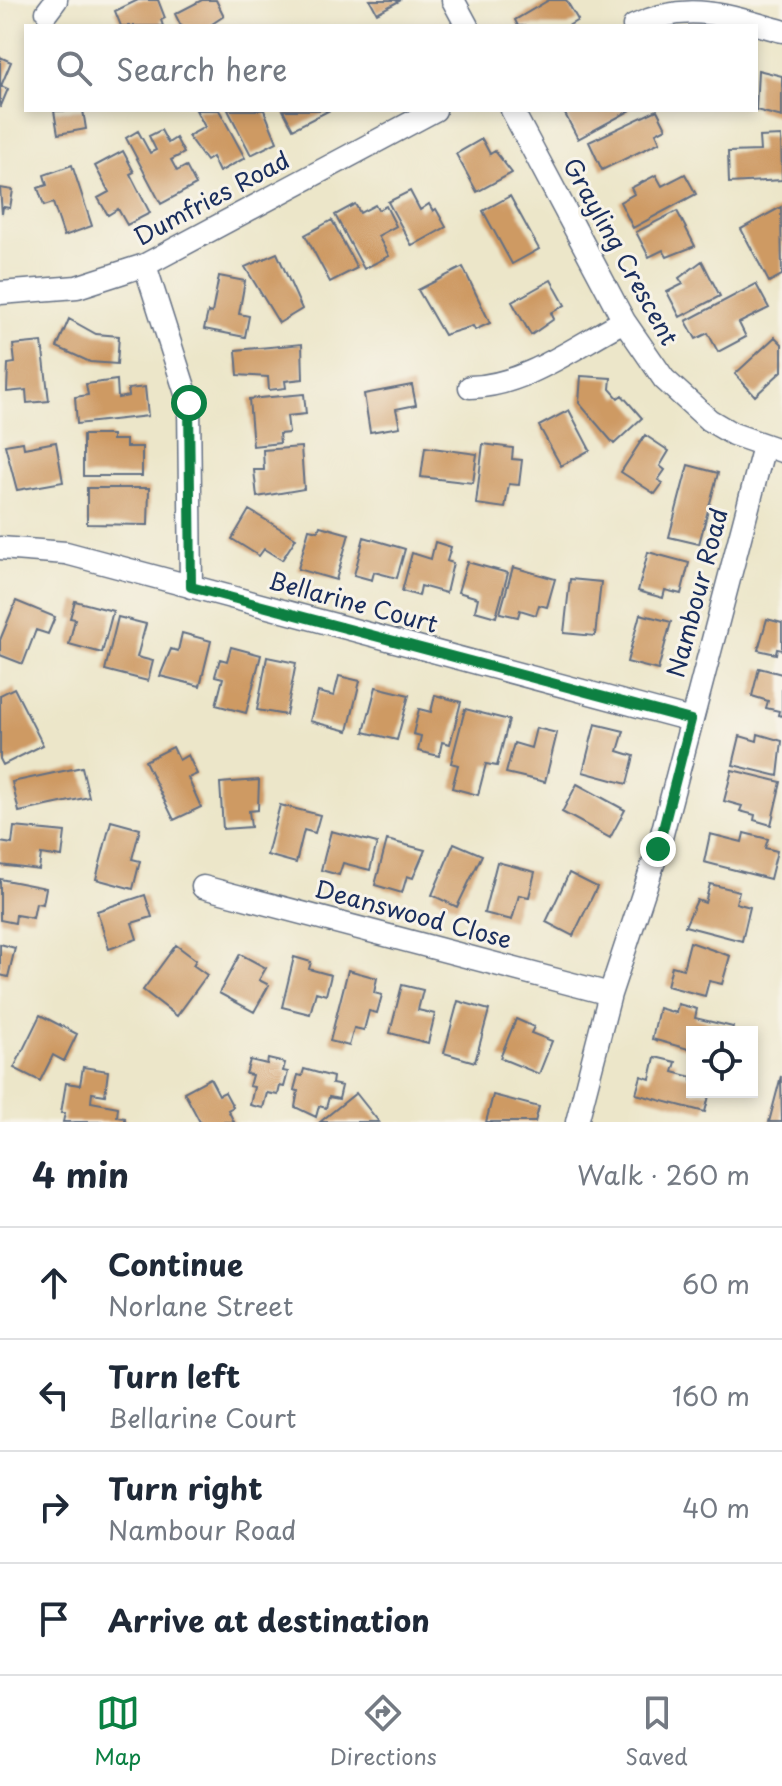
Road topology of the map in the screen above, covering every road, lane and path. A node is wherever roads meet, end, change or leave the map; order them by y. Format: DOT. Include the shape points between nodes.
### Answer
graph roads {
  1 [pos="453,0"];
  2 [pos="466,24"];
  3 [pos="638,24"];
  4 [pos="754,24"];
  5 [pos="758,25"];
  6 [pos="782,31"];
  7 [pos="431,112"];
  8 [pos="513,112"];
  9 [pos="145,265"];
  10 [pos="0,293"];
  11 [pos="624,321"];
  12 [pos="470,387"];
  13 [pos="773,449"];
  14 [pos="0,548"];
  15 [pos="191,587"];
  16 [pos="691,720"];
  17 [pos="203,887"];
  18 [pos="610,994"];
  19 [pos="577,1122"];
  1 -- 2 [label="street"];
  3 -- 4 [label="street" via="664,12 694,9"];
  5 -- 6 [label="street"];
  7 -- 9 [label="street, Dumfries Road"];
  8 -- 11 [label="street, Grayling Crescent"];
  9 -- 10 [label="street, Dumfries Road" via="77,287"];
  9 -- 15 [label="street" via="189,403"];
  11 -- 12 [label="street" via="520,376"];
  11 -- 13 [label="street, Grayling Crescent" via="685,402 733,434"];
  13 -- 16 [label="street, Nambour Road"];
  14 -- 15 [label="street, Bellarine Court" via="66,553"];
  15 -- 16 [label="street, Bellarine Court"];
  16 -- 18 [label="street, Nambour Road" via="651,874"];
  17 -- 18 [label="street, Deanswood Close"];
  18 -- 19 [label="street, Nambour Road"];
}
